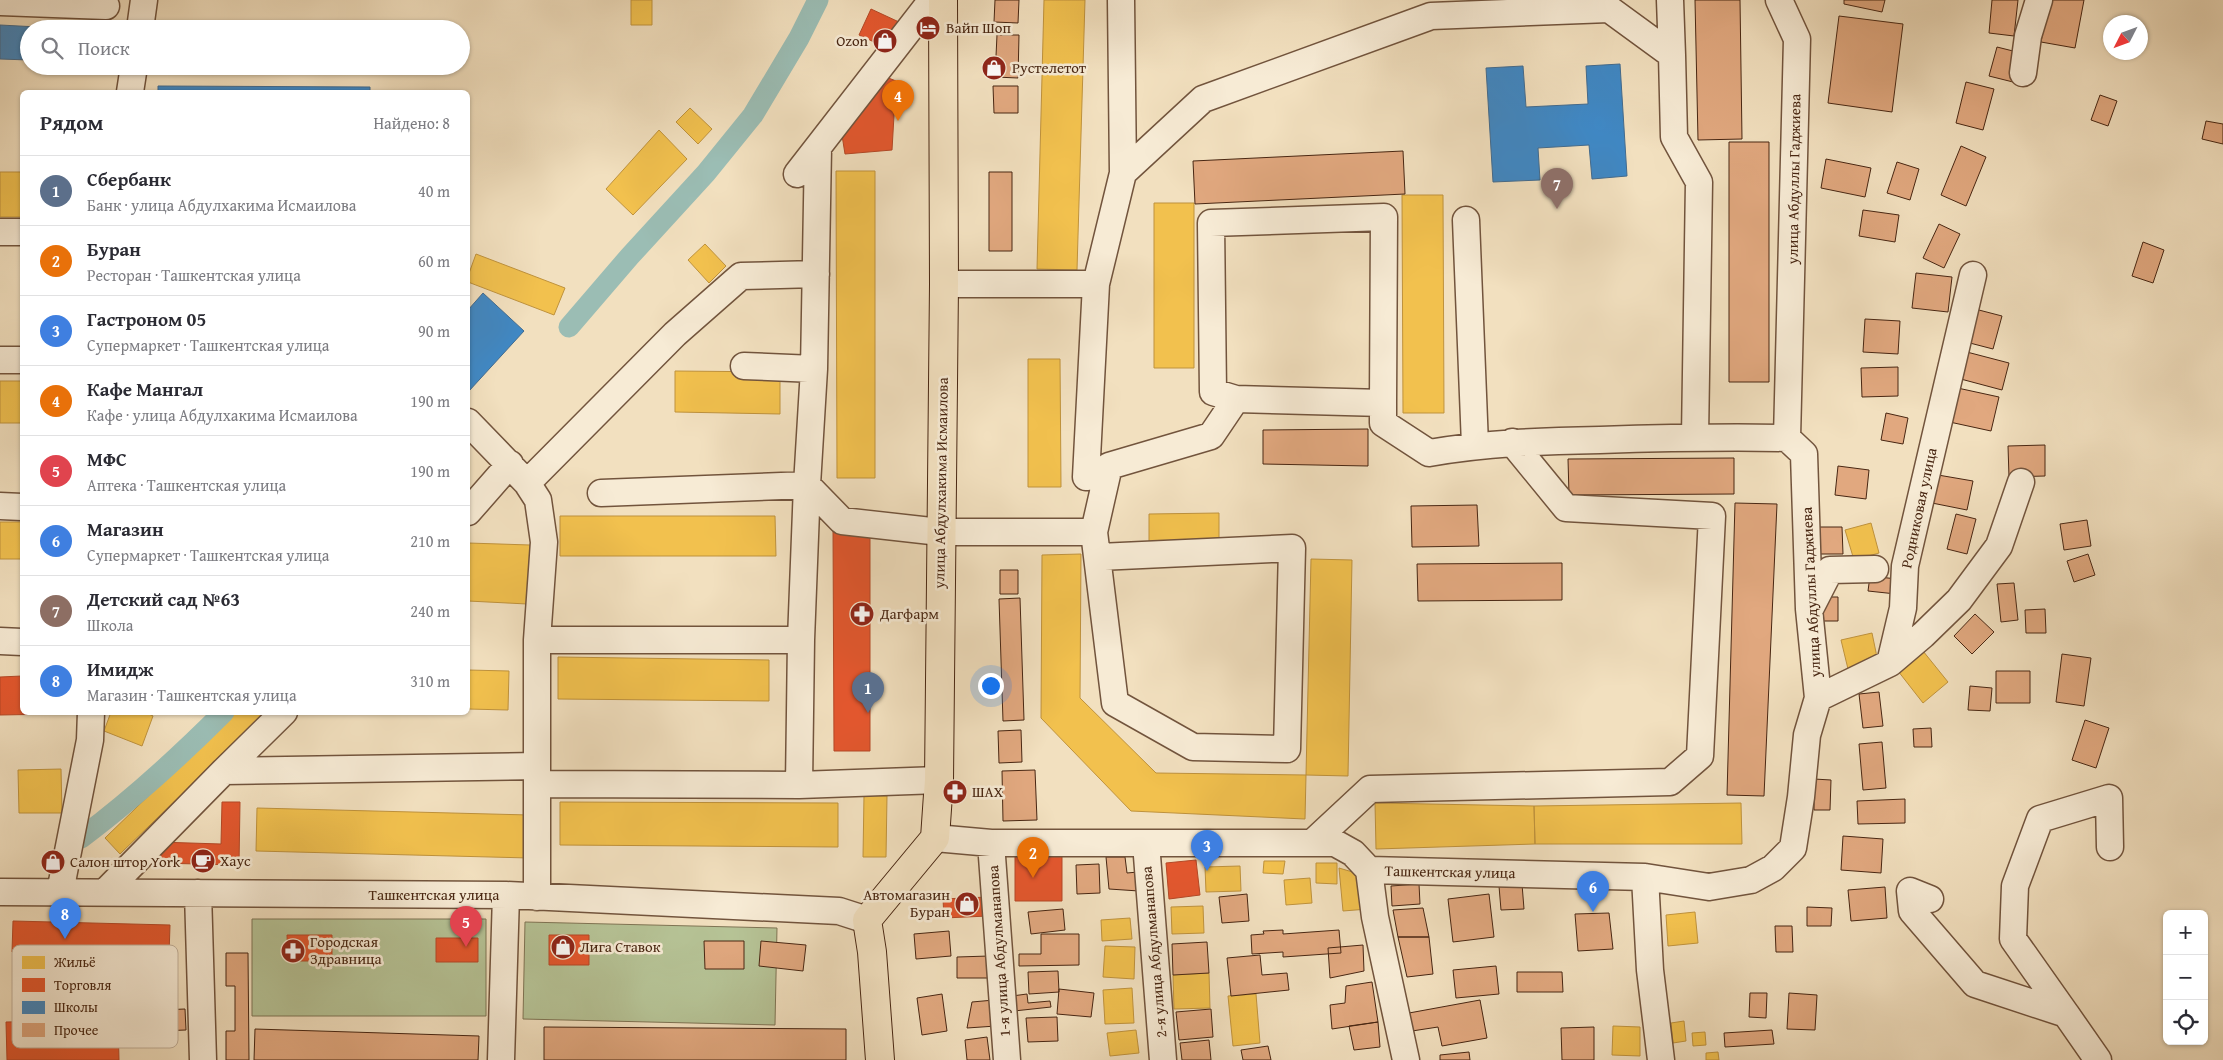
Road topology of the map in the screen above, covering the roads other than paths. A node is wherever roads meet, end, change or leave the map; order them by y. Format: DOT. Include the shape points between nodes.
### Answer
graph roads {
  1 [pos="144,0"];
  2 [pos="932,0"];
  3 [pos="943,0"];
  4 [pos="1121,0"];
  5 [pos="1670,0"];
  6 [pos="1780,0"];
  7 [pos="2039,0"];
  8 [pos="0,2"];
  9 [pos="1609,4"];
  10 [pos="106,6"];
  11 [pos="1431,8"];
  12 [pos="141,20"];
  13 [pos="1672,55"];
  14 [pos="2023,73"];
  15 [pos="133,75"];
  16 [pos="130,90"];
  17 [pos="818,148"];
  18 [pos="797,174"];
  19 [pos="1123,174"];
  20 [pos="1466,220"];
  21 [pos="0,232"];
  22 [pos="20,232"];
  23 [pos="816,274"];
  24 [pos="1973,275"];
  25 [pos="944,284"];
  26 [pos="1096,284"];
  27 [pos="0,360"];
  28 [pos="20,360"];
  29 [pos="744,366"];
  30 [pos="814,369"];
  31 [pos="1236,399"];
  32 [pos="1383,402"];
  33 [pos="470,424"];
  34 [pos="1694,437"];
  35 [pos="1787,438"];
  36 [pos="1512,442"];
  37 [pos="1475,445"];
  38 [pos="506,460"];
  39 [pos="1086,478"];
  40 [pos="2021,482"];
  41 [pos="528,483"];
  42 [pos="806,485"];
  43 [pos="601,493"];
  44 [pos="0,506"];
  45 [pos="20,507"];
  46 [pos="470,509"];
  47 [pos="940,532"];
  48 [pos="1094,532"];
  49 [pos="1098,557"];
  50 [pos="1876,569"];
  51 [pos="1809,609"];
  52 [pos="538,640"];
  53 [pos="801,640"];
  54 [pos="0,641"];
  55 [pos="20,642"];
  56 [pos="1890,663"];
  57 [pos="1818,698"];
  58 [pos="91,715"];
  59 [pos="281,715"];
  60 [pos="224,772"];
  61 [pos="537,775"];
  62 [pos="939,780"];
  63 [pos="799,785"];
  64 [pos="935,838"];
  65 [pos="991,843"];
  66 [pos="1146,843"];
  67 [pos="1312,843"];
  68 [pos="2110,847"];
  69 [pos="1369,870"];
  70 [pos="1645,876"];
  71 [pos="0,892"];
  72 [pos="60,892"];
  73 [pos="105,892"];
  74 [pos="198,893"];
  75 [pos="506,895"];
  76 [pos="537,897"];
  77 [pos="1930,899"];
  78 [pos="867,920"];
  79 [pos="2066,1014"];
  80 [pos="203,1060"];
  81 [pos="501,1060"];
  82 [pos="880,1060"];
  83 [pos="1006,1060"];
  84 [pos="1163,1060"];
  85 [pos="1406,1060"];
  86 [pos="1661,1060"];
  87 [pos="2098,1060"];
  1 -- 12 [label="street"];
  2 -- 17 [label="street"];
  3 -- 25 [label="main road, улица Абдулхакима Исмаилова"];
  4 -- 19 [label="street"];
  5 -- 13 [label="street"];
  6 -- 35 [label="street, улица Абдуллы Гаджиева" via="1797,39"];
  7 -- 14 [label="street" via="2028,36"];
  8 -- 10 [label="street"];
  9 -- 11 [label="street"];
  9 -- 13 [label="street"];
  11 -- 19 [label="street" via="1202,99"];
  13 -- 34 [label="street" via="1674,137 1699,182"];
  15 -- 16 [label="street"];
  17 -- 18 [label="street"];
  17 -- 23 [label="street"];
  19 -- 26 [label="street"];
  20 -- 37 [label="street"];
  21 -- 22 [label="street"];
  23 -- 30 [label="street"];
  23 -- 41 [label="street" via="741,276 675,334"];
  24 -- 56 [label="street, Родниковая улица" via="1905,566 1903,608"];
  25 -- 26 [label="street"];
  25 -- 47 [label="main road, улица Абдулхакима Исмаилова"];
  26 -- 39 [label="street"];
  27 -- 28 [label="street"];
  29 -- 30 [label="street"];
  30 -- 42 [label="street"];
  31 -- 32 [label="street"];
  31 -- 32 [label="street" via="1213,392 1210,222 1384,217"];
  31 -- 48 [label="street" via="1211,436 1109,466"];
  32 -- 37 [label="street" via="1383,423 1429,453"];
  33 -- 38 [label="street"];
  34 -- 35 [label="street"];
  34 -- 36 [label="street"];
  35 -- 51 [label="street, улица Абдуллы Гаджиева" via="1804,454"];
  36 -- 37 [label="street"];
  36 -- 67 [label="street" via="1566,508 1712,516 1700,756 1670,782 1370,790"];
  38 -- 41 [label="street"];
  38 -- 46 [label="street"];
  40 -- 56 [label="street" via="1999,546 1959,600"];
  41 -- 52 [label="street" via="538,500 544,542"];
  42 -- 43 [label="street"];
  42 -- 47 [label="street" via="842,521"];
  42 -- 53 [label="street"];
  44 -- 45 [label="street"];
  47 -- 48 [label="street"];
  47 -- 62 [label="main road, улица Абдулхакима Исмаилова"];
  48 -- 49 [label="street"];
  49 -- 49 [label="street" via="1115,703 1193,747 1287,749 1292,548"];
  50 -- 51 [label="street" via="1830,570"];
  51 -- 57 [label="street, улица Абдуллы Гаджиева"];
  52 -- 53 [label="street"];
  52 -- 61 [label="street"];
  53 -- 63 [label="street"];
  54 -- 55 [label="street"];
  56 -- 57 [label="street"];
  57 -- 70 [label="street, улица Абдуллы Гаджиева" via="1807,736 1793,848 1773,868 1751,880 1734,884 1709,887"];
  58 -- 72 [label="street" via="90,740"];
  59 -- 60 [label="street"];
  60 -- 61 [label="street"];
  60 -- 73 [label="street"];
  61 -- 63 [label="street"];
  61 -- 76 [label="street"];
  62 -- 63 [label="street"];
  62 -- 64 [label="main road, улица Абдулхакима Исмаилова"];
  64 -- 65 [label="street, Ташкентская улица"];
  64 -- 78 [label="main road"];
  65 -- 66 [label="street, Ташкентская улица"];
  65 -- 83 [label="street, 1-я улица Абдулманапова"];
  66 -- 67 [label="street, Ташкентская улица"];
  66 -- 84 [label="street, 2-я улица Абдулманапова"];
  67 -- 69 [label="street, Ташкентская улица" via="1335,843 1353,853"];
  68 -- 79 [label="street" via="2109,798 2040,819 2015,886 2013,940"];
  69 -- 70 [label="street, Ташкентская улица"];
  69 -- 85 [label="street" via="1375,917"];
  70 -- 86 [label="street" via="1650,970"];
  71 -- 72 [label="street, Ташкентская улица"];
  72 -- 73 [label="street, Ташкентская улица"];
  73 -- 74 [label="street, Ташкентская улица"];
  74 -- 75 [label="street, Ташкентская улица"];
  74 -- 80 [label="street"];
  75 -- 76 [label="street, Ташкентская улица"];
  75 -- 81 [label="street"];
  76 -- 78 [label="street, Ташкентская улица" via="839,911"];
  77 -- 79 [label="street" via="1910,890 1912,911 1975,984"];
  78 -- 82 [label="main road"];
  79 -- 87 [label="street"];
}
